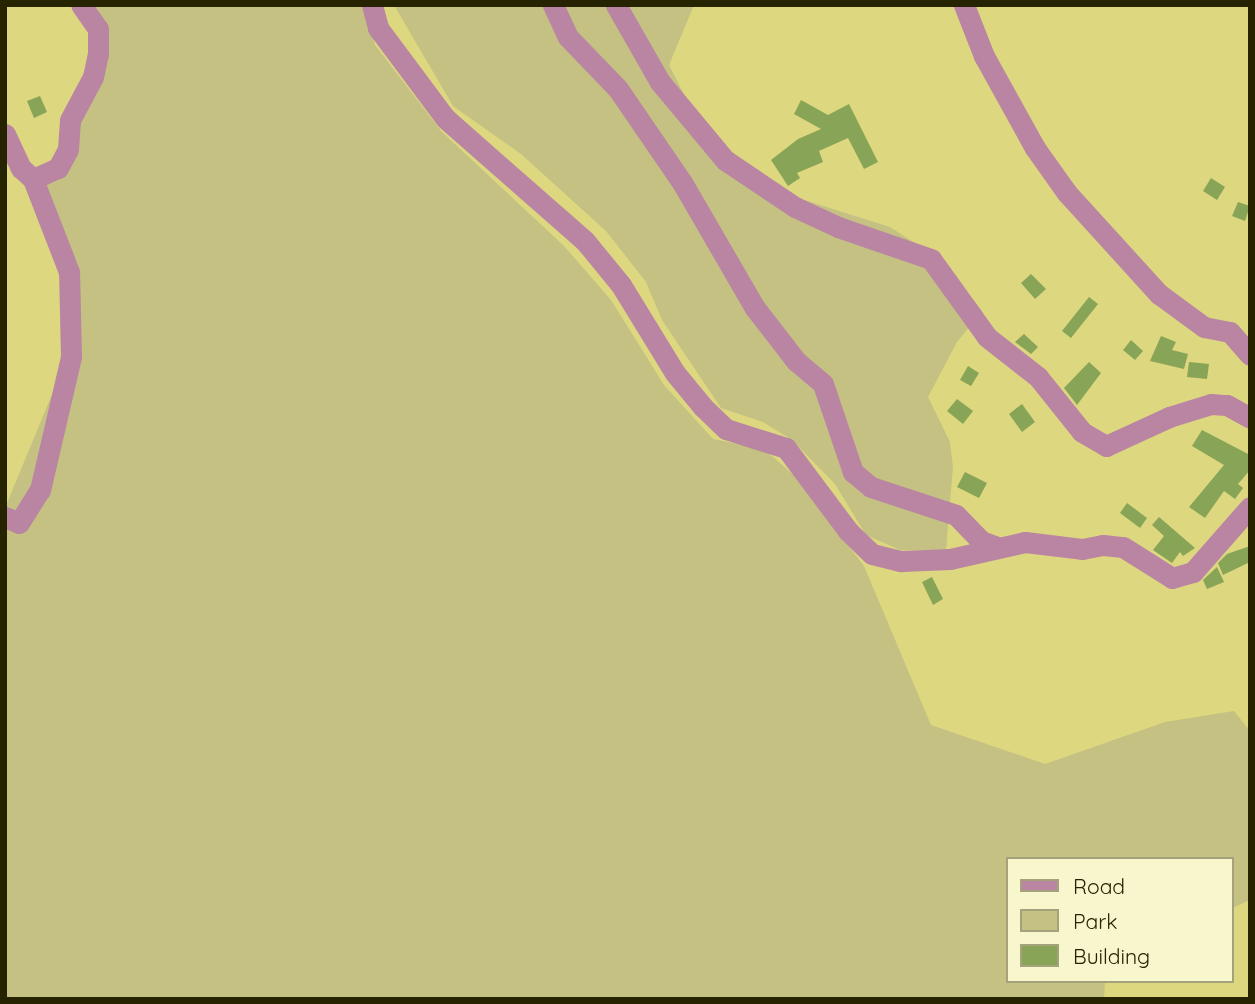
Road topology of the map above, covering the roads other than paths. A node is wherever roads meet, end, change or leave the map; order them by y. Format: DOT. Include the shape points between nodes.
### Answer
graph roads {
  1 [pos="81,5"];
  2 [pos="372,5"];
  3 [pos="553,5"];
  4 [pos="616,5"];
  5 [pos="964,5"];
  6 [pos="5,134"];
  7 [pos="33,179"];
  8 [pos="1250,355"];
  9 [pos="1250,418"];
  10 [pos="1250,507"];
  11 [pos="5,517"];
  12 [pos="995,546"];
  1 -- 7 [label="street" via="98,29 93,77 70,120 68,149 58,168"];
  2 -- 12 [label="street" via="378,28 445,118 586,241 650,328 675,373 726,429 786,448 848,531 872,554 901,561 950,559"];
  3 -- 12 [label="street" via="568,37 618,89 683,184 755,308 796,361 823,384 853,472 871,487 956,515 973,535"];
  4 -- 9 [label="street" via="660,82 725,160 806,212 931,258 987,337 1038,377 1082,432 1106,446 1169,417 1211,404 1227,405"];
  5 -- 8 [label="street" via="984,56 1035,148 1068,193 1158,294 1204,327 1230,332"];
  6 -- 7 [label="street" via="21,168"];
  7 -- 11 [label="street" via="69,272 71,357 40,490 19,523"];
  10 -- 12 [label="street" via="1193,572 1172,578 1123,547 1082,549 1025,542"];
}
